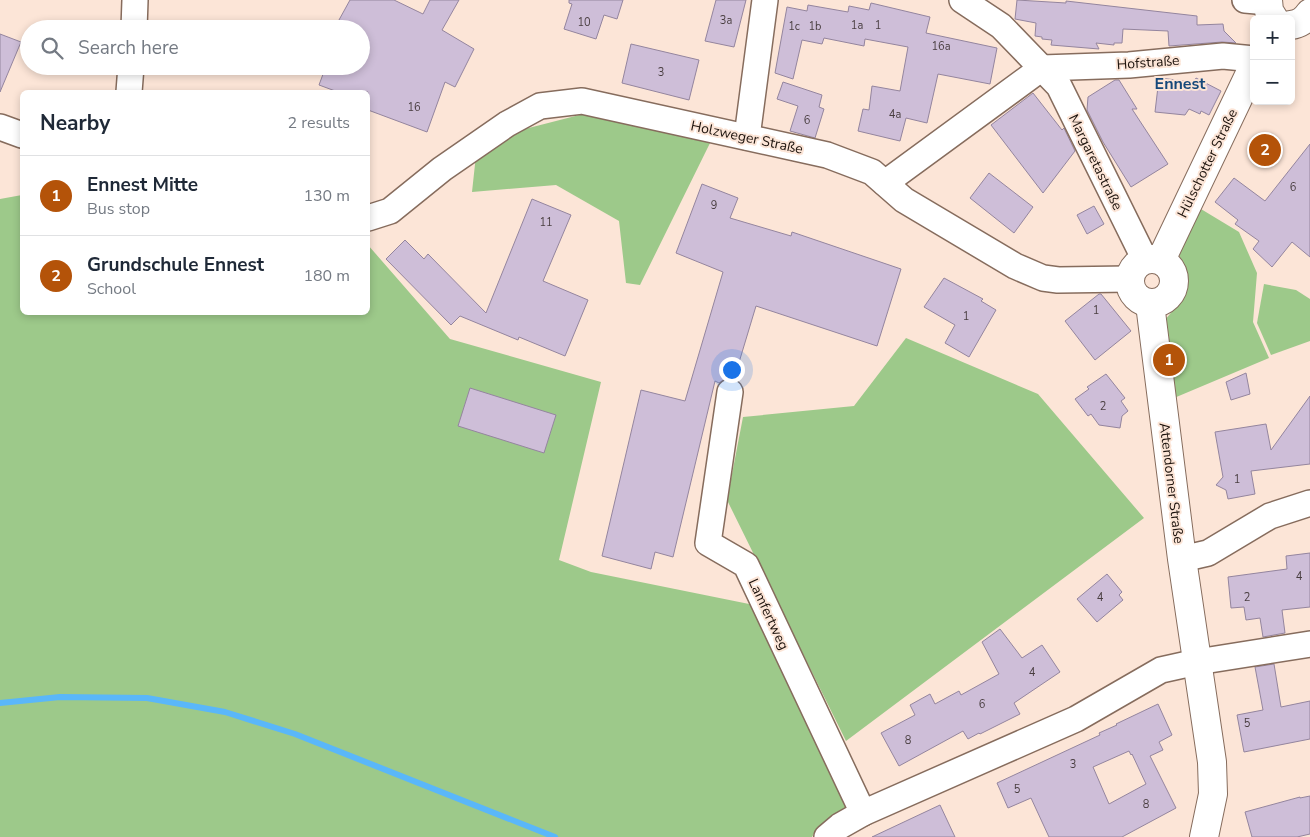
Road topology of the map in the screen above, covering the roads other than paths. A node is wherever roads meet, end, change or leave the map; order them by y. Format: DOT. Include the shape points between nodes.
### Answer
graph roads {
  1 [pos="136,0"];
  2 [pos="765,0"];
  3 [pos="962,0"];
  4 [pos="1310,13"];
  5 [pos="135,20"];
  6 [pos="1295,25"];
  7 [pos="1250,59"];
  8 [pos="1042,68"];
  9 [pos="1250,72"];
  10 [pos="130,75"];
  11 [pos="129,90"];
  12 [pos="0,127"];
  13 [pos="20,134"];
  14 [pos="747,137"];
  15 [pos="885,183"];
  16 [pos="370,217"];
  17 [pos="1145,266"];
  18 [pos="1150,304"];
  19 [pos="730,392"];
  20 [pos="1310,503"];
  21 [pos="1182,559"];
  22 [pos="1310,644"];
  23 [pos="1197,662"];
  24 [pos="864,813"];
  25 [pos="827,837"];
  26 [pos="1204,837"];
  1 -- 5 [label="street"];
  2 -- 14 [label="street"];
  3 -- 8 [label="street" via="1001,26"];
  4 -- 6 [label="street" via="1306,20"];
  7 -- 8 [label="street, Hofstraße" via="1223,56 1129,65"];
  8 -- 15 [label="street"];
  8 -- 17 [label="street, Margaretastraße" via="1059,86"];
  9 -- 17 [label="street, Hülschotter Straße"];
  10 -- 11 [label="street"];
  12 -- 13 [label="street"];
  14 -- 15 [label="street, Holzweger Straße" via="827,155 872,172"];
  14 -- 16 [label="street, Holzweger Straße" via="582,102 540,106 506,124 390,211"];
  15 -- 17 [label="street, Holzweger Straße" via="904,200 1015,266 1043,278 1058,280"];
  17 -- 18 [label="street" via="1131,290 1138,300"];
  17 -- 18 [label="street" via="1172,271 1174,287 1165,300"];
  18 -- 21 [label="street, Attendorner Straße"];
  19 -- 24 [label="street, Lamfertweg" via="708,543 746,565"];
  20 -- 21 [label="street" via="1270,516 1208,553"];
  21 -- 23 [label="street, Attendorner Straße"];
  22 -- 23 [label="street"];
  23 -- 24 [label="street" via="1161,670 1076,719"];
  23 -- 26 [label="street, Attendorner Straße" via="1212,762 1213,794"];
  24 -- 25 [label="street"];
}
